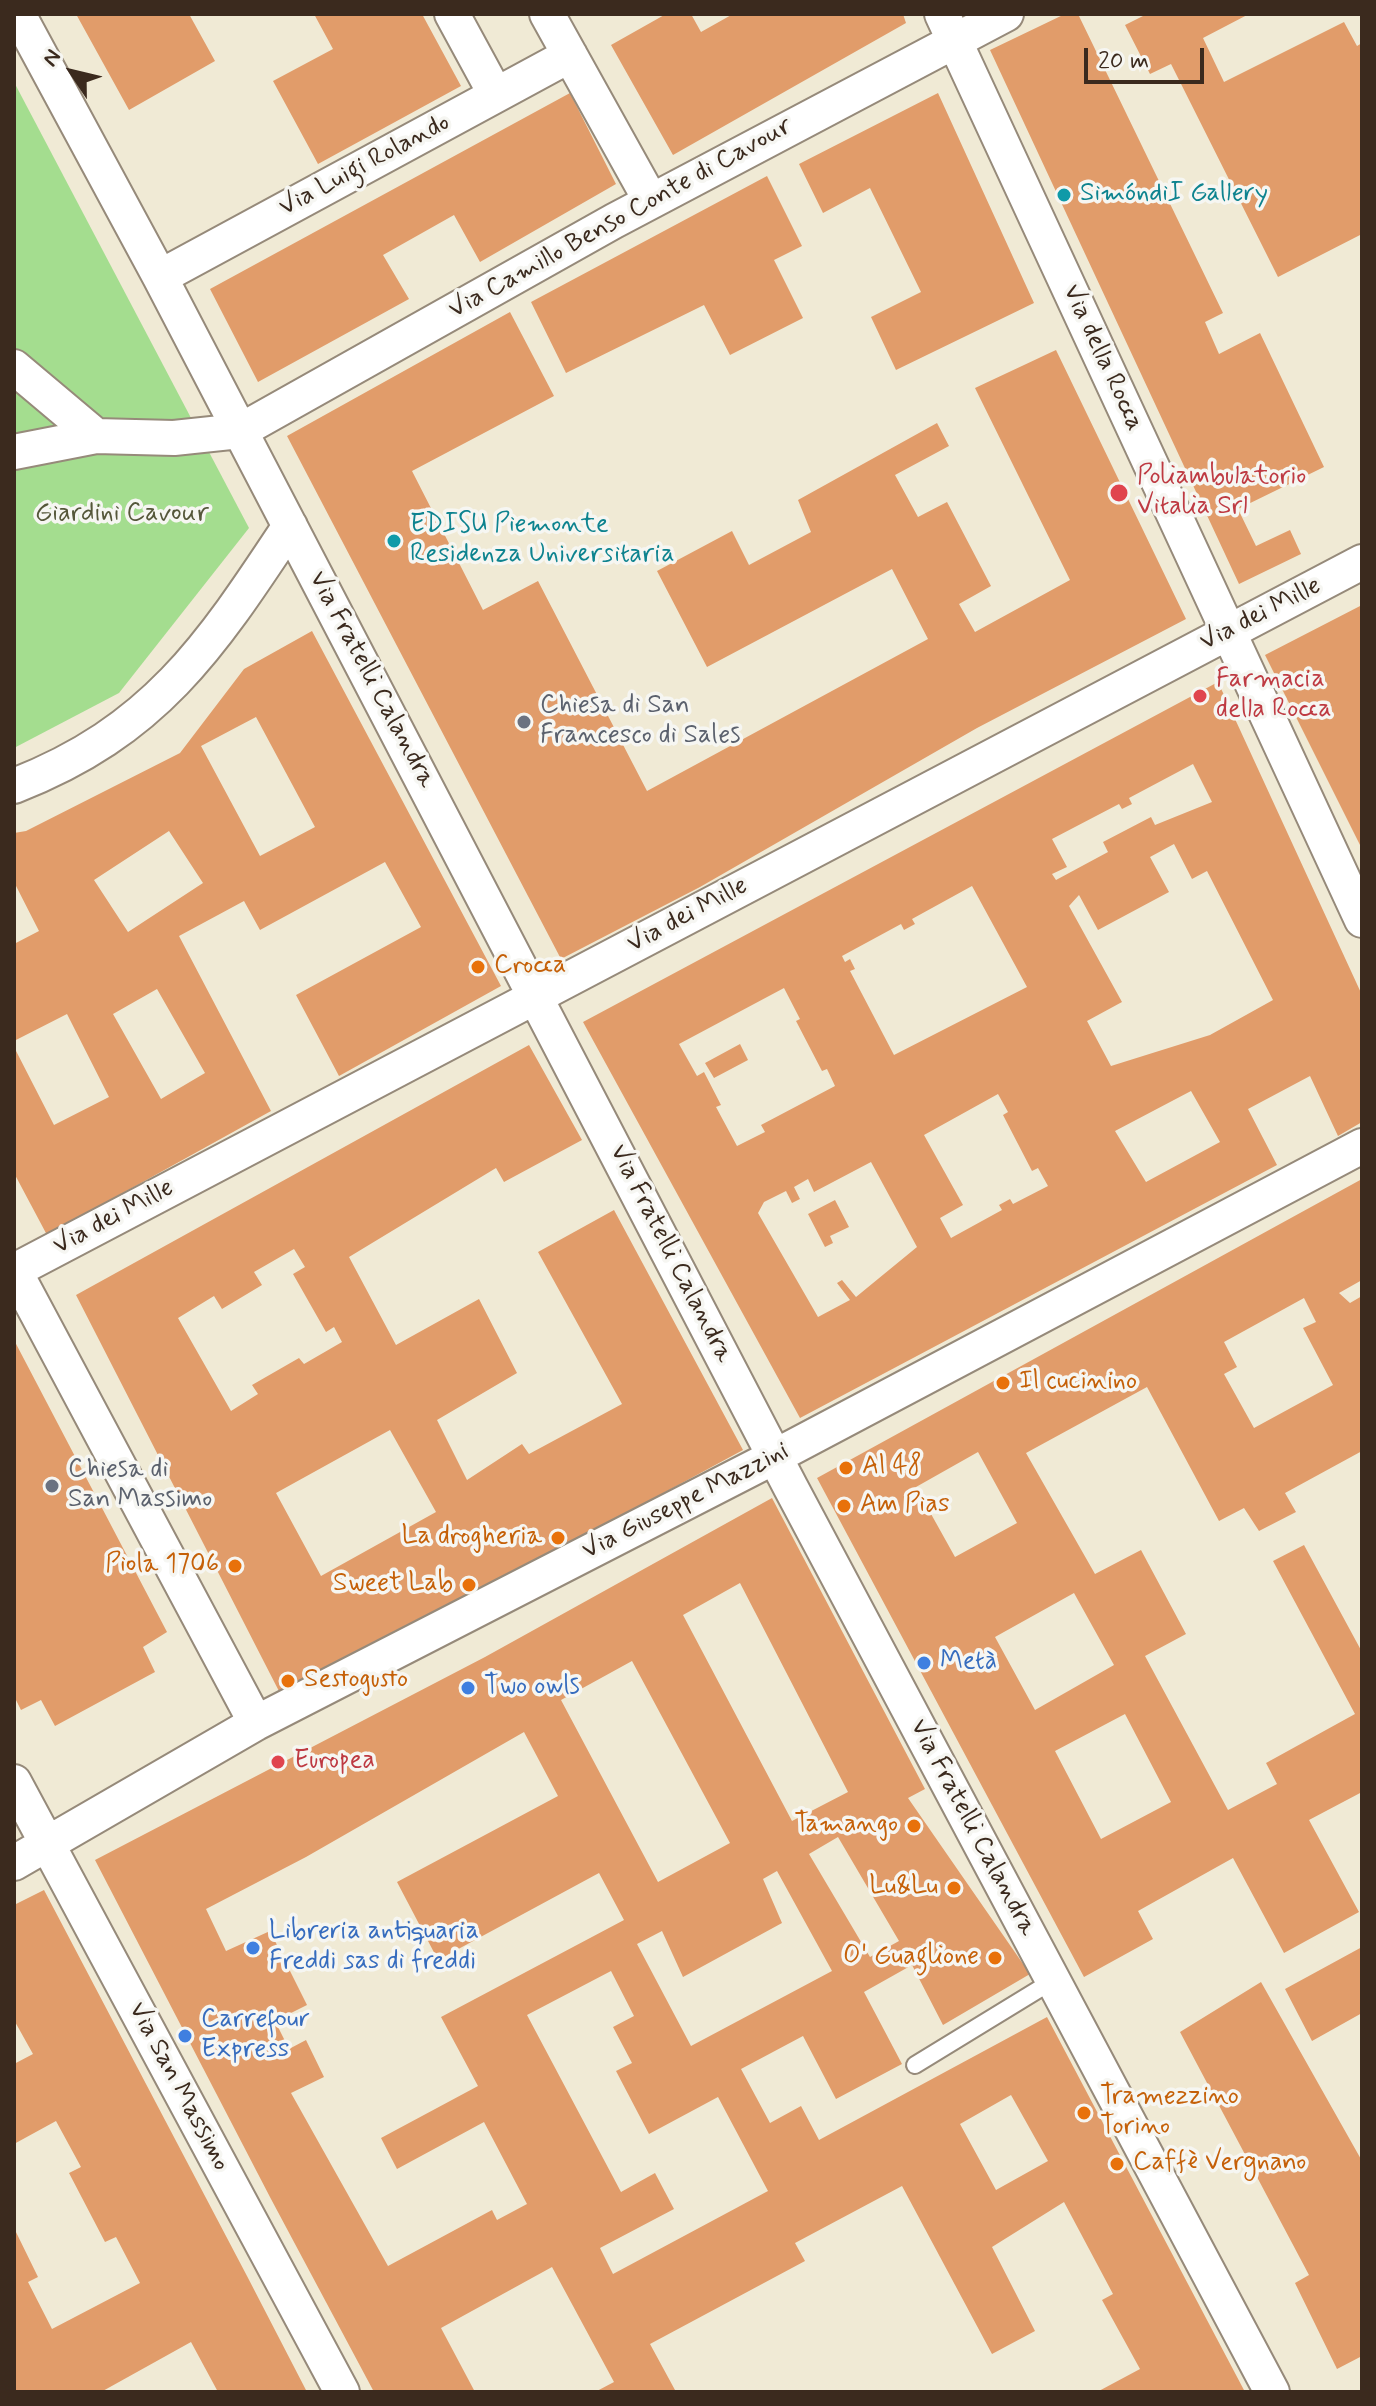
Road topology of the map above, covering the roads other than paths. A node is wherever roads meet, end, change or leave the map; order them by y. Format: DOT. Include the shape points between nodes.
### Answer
graph roads {
  1 [pos="18,14"];
  2 [pos="452,14"];
  3 [pos="547,14"];
  4 [pos="1006,14"];
  5 [pos="949,27"];
  6 [pos="570,55"];
  7 [pos="496,95"];
  8 [pos="651,201"];
  9 [pos="160,277"];
  10 [pos="14,367"];
  11 [pos="240,431"];
  12 [pos="96,436"];
  13 [pos="14,452"];
  14 [pos="290,526"];
  15 [pos="1362,562"];
  16 [pos="1228,632"];
  17 [pos="14,786"];
  18 [pos="1362,920"];
  19 [pos="536,996"];
  20 [pos="1362,1146"];
  21 [pos="14,1270"];
  22 [pos="776,1456"];
  23 [pos="256,1723"];
  24 [pos="14,1782"];
  25 [pos="48,1844"];
  26 [pos="14,1863"];
  27 [pos="1054,1980"];
  28 [pos="915,2065"];
  29 [pos="342,2392"];
  30 [pos="1272,2392"];
  1 -- 9 [label="street, Via Fratelli Calandra"];
  2 -- 7 [label="street"];
  3 -- 6 [label="street"];
  4 -- 5 [label="street, Via Camillo Benso Conte di Cavour"];
  5 -- 8 [label="street, Via Camillo Benso Conte di Cavour"];
  5 -- 16 [label="street, Via della Rocca"];
  6 -- 7 [label="street, Via Luigi Rolando"];
  6 -- 8 [label="street"];
  7 -- 9 [label="street, Via Luigi Rolando"];
  8 -- 11 [label="street, Via Camillo Benso Conte di Cavour"];
  9 -- 11 [label="street, Via Fratelli Calandra"];
  10 -- 12 [label="street"];
  11 -- 12 [label="street" via="174,438"];
  11 -- 14 [label="street, Via Fratelli Calandra"];
  12 -- 13 [label="street"];
  14 -- 17 [label="street" via="208,643 150,707 94,748"];
  14 -- 19 [label="street, Via Fratelli Calandra"];
  15 -- 16 [label="street, Via dei Mille"];
  16 -- 18 [label="street, Via della Rocca"];
  16 -- 19 [label="street, Via dei Mille"];
  19 -- 21 [label="street, Via dei Mille"];
  19 -- 22 [label="street, Via Fratelli Calandra"];
  20 -- 22 [label="street, Via Giuseppe Mazzini"];
  21 -- 23 [label="street"];
  22 -- 23 [label="street, Via Giuseppe Mazzini"];
  22 -- 27 [label="street, Via Fratelli Calandra"];
  23 -- 25 [label="street, Via Giuseppe Mazzini"];
  24 -- 25 [label="street, Via San Massimo"];
  25 -- 26 [label="street, Via Giuseppe Mazzini"];
  25 -- 29 [label="street, Via San Massimo"];
  27 -- 28 [label="lane"];
  27 -- 30 [label="street, Via Fratelli Calandra"];
}
